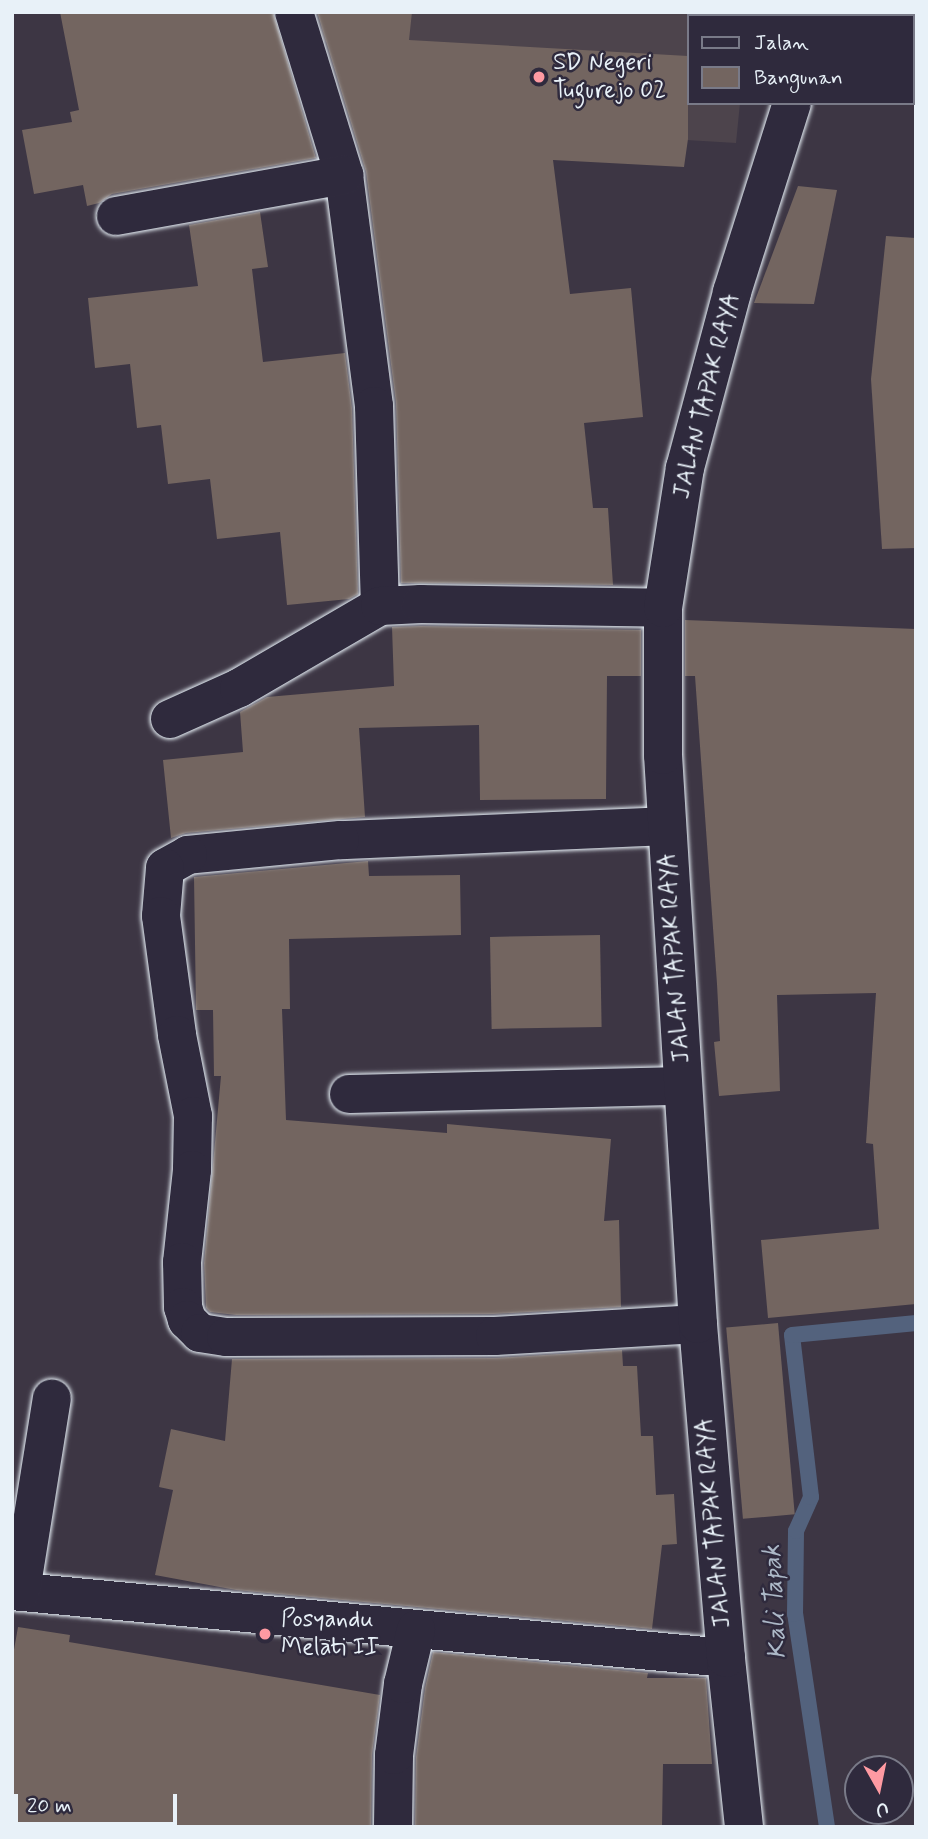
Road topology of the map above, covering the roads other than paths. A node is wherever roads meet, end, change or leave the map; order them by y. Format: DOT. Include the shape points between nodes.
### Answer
graph roads {
  1 [pos="294,12"];
  2 [pos="791,105"];
  3 [pos="344,175"];
  4 [pos="116,216"];
  5 [pos="380,606"];
  6 [pos="663,608"];
  7 [pos="170,719"];
  8 [pos="667,826"];
  9 [pos="683,1086"];
  10 [pos="349,1094"];
  11 [pos="698,1324"];
  12 [pos="52,1398"];
  13 [pos="17,1591"];
  14 [pos="416,1630"];
  15 [pos="726,1658"];
  16 [pos="393,1827"];
  17 [pos="744,1827"];
  1 -- 3 [label="street"];
  2 -- 6 [label="street, JALAN TAPAK RAYA" via="732,292 685,468"];
  3 -- 4 [label="street"];
  3 -- 5 [label="street" via="374,405"];
  5 -- 6 [label="street"];
  5 -- 7 [label="street" via="239,688"];
  6 -- 8 [label="street, JALAN TAPAK RAYA"];
  8 -- 9 [label="street, JALAN TAPAK RAYA"];
  8 -- 11 [label="street" via="340,840 188,855 166,869 161,916 193,1116 183,1307 187,1321 200,1333 226,1337 495,1336"];
  9 -- 10 [label="street"];
  9 -- 11 [label="street, JALAN TAPAK RAYA"];
  11 -- 15 [label="street, JALAN TAPAK RAYA"];
  12 -- 13 [label="street"];
  13 -- 14 [label="street"];
  14 -- 15 [label="street"];
  14 -- 16 [label="street" via="394,1755"];
  15 -- 17 [label="street, JALAN TAPAK RAYA"];
}
